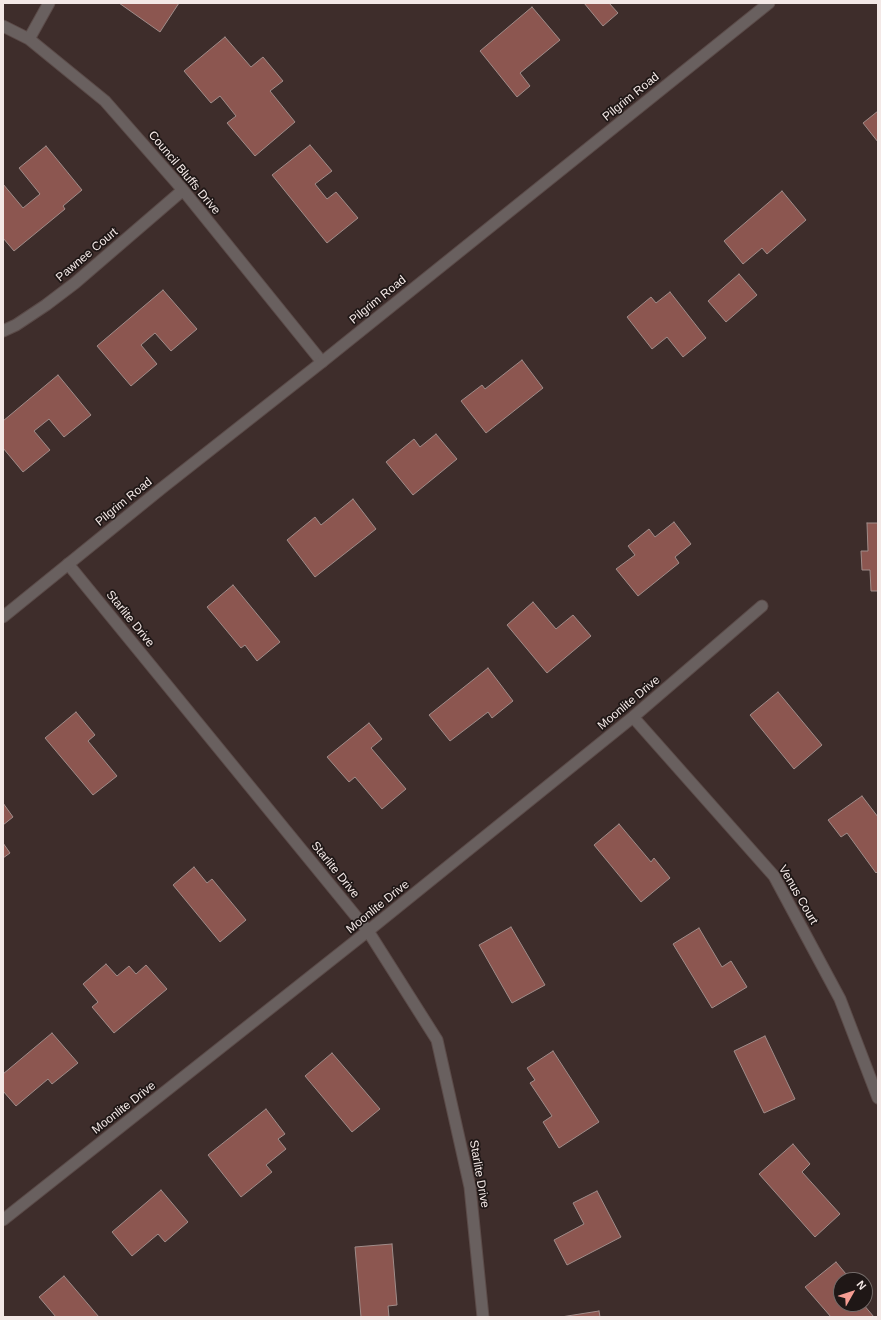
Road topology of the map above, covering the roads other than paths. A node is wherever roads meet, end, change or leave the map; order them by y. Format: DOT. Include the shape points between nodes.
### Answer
graph roads {
  1 [pos="49,3"];
  2 [pos="769,3"];
  3 [pos="3,26"];
  4 [pos="30,39"];
  5 [pos="183,190"];
  6 [pos="3,331"];
  7 [pos="322,362"];
  8 [pos="68,564"];
  9 [pos="762,606"];
  10 [pos="3,617"];
  11 [pos="633,717"];
  12 [pos="368,932"];
  13 [pos="878,1098"];
  14 [pos="3,1220"];
  15 [pos="483,1317"];
  1 -- 4 [label="street"];
  2 -- 7 [label="street, Pilgrim Road"];
  3 -- 4 [label="street, Council Bluffs Drive"];
  4 -- 5 [label="street, Council Bluffs Drive" via="105,101"];
  5 -- 6 [label="street, Pawnee Court" via="75,283 46,305"];
  5 -- 7 [label="street, Council Bluffs Drive"];
  7 -- 8 [label="street, Pilgrim Road"];
  8 -- 10 [label="street, Pilgrim Road"];
  8 -- 12 [label="street, Starlite Drive"];
  9 -- 11 [label="street, Moonlite Drive"];
  11 -- 12 [label="street, Moonlite Drive"];
  11 -- 13 [label="street, Venus Court" via="774,876 840,999"];
  12 -- 14 [label="street, Moonlite Drive"];
  12 -- 15 [label="street, Starlite Drive" via="437,1040 470,1187"];
}
